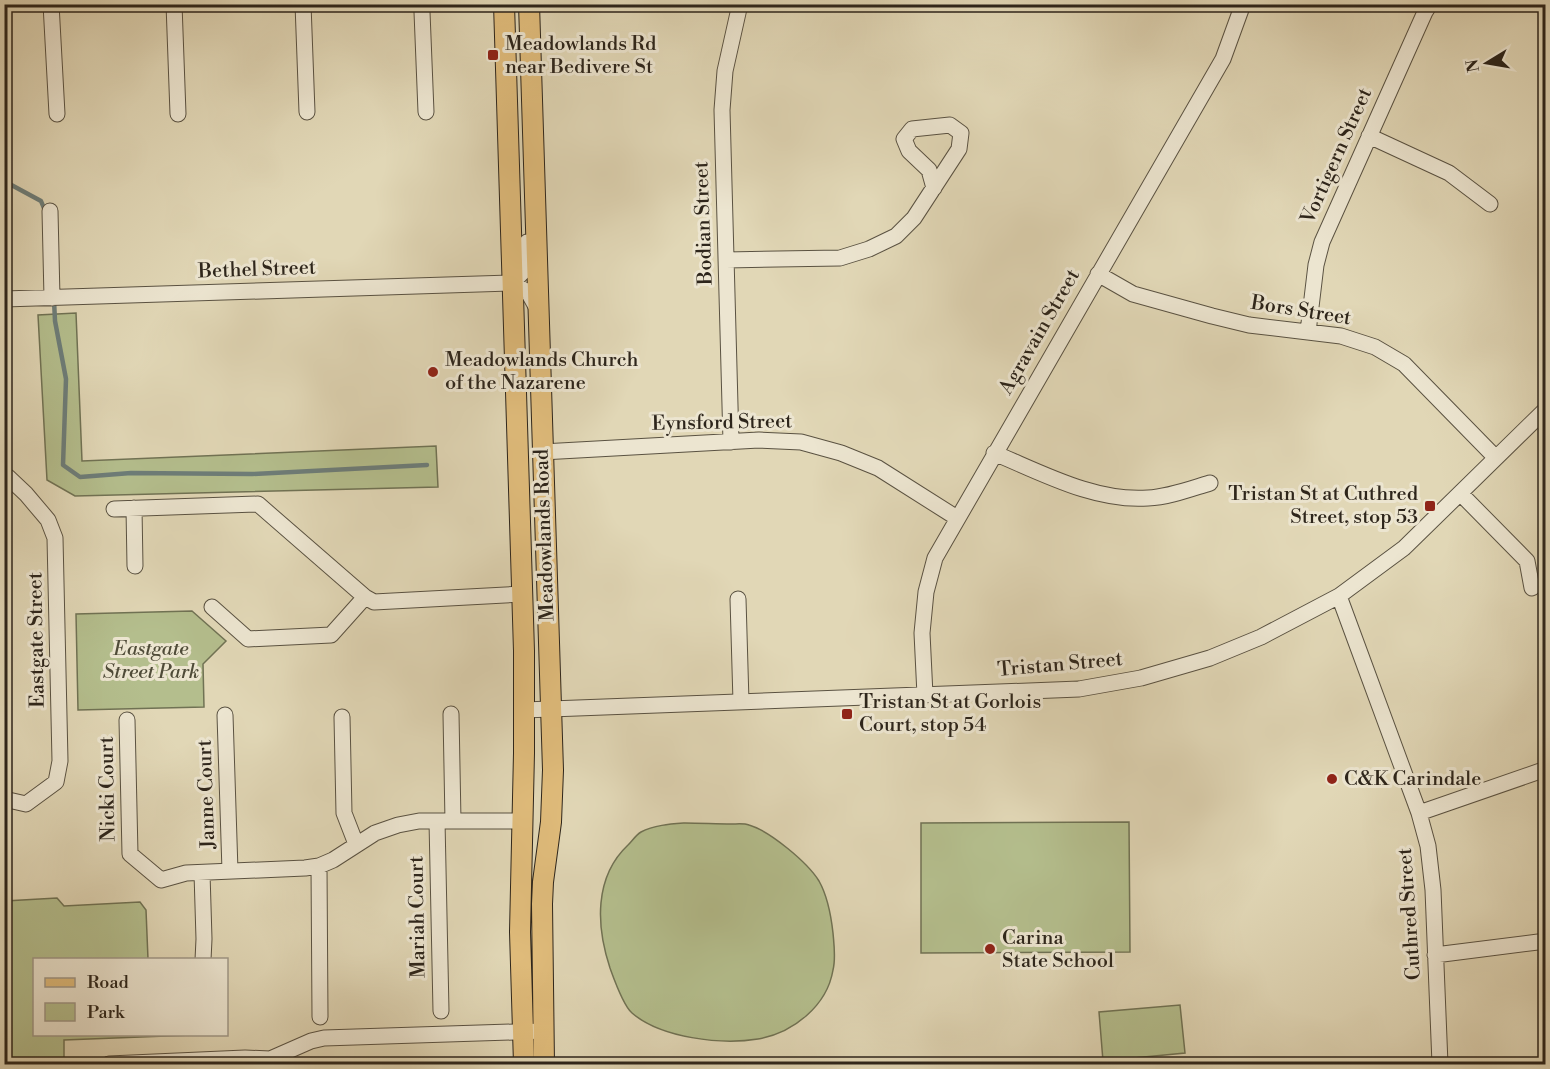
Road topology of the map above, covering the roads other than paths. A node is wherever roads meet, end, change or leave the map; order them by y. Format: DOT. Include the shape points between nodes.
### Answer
graph roads {
  1 [pos="51,4"];
  2 [pos="174,4"];
  3 [pos="303,4"];
  4 [pos="423,4"];
  5 [pos="504,4"];
  6 [pos="529,4"];
  7 [pos="740,4"];
  8 [pos="1243,4"];
  9 [pos="1430,4"];
  10 [pos="307,112"];
  11 [pos="426,112"];
  12 [pos="57,114"];
  13 [pos="178,114"];
  14 [pos="1369,136"];
  15 [pos="532,138"];
  16 [pos="934,188"];
  17 [pos="1490,204"];
  18 [pos="50,211"];
  19 [pos="726,260"];
  20 [pos="1098,274"];
  21 [pos="512,284"];
  22 [pos="46,298"];
  23 [pos="4,299"];
  24 [pos="538,310"];
  25 [pos="1308,332"];
  26 [pos="1545,409"];
  27 [pos="731,442"];
  28 [pos="542,452"];
  29 [pos="994,453"];
  30 [pos="1496,458"];
  31 [pos="6,476"];
  32 [pos="1210,483"];
  33 [pos="1460,493"];
  34 [pos="134,508"];
  35 [pos="114,509"];
  36 [pos="957,518"];
  37 [pos="135,567"];
  38 [pos="1532,588"];
  39 [pos="522,594"];
  40 [pos="1339,596"];
  41 [pos="365,597"];
  42 [pos="738,599"];
  43 [pos="212,607"];
  44 [pos="925,695"];
  45 [pos="741,702"];
  46 [pos="524,710"];
  47 [pos="550,710"];
  48 [pos="451,714"];
  49 [pos="225,715"];
  50 [pos="342,717"];
  51 [pos="128,720"];
  52 [pos="1545,769"];
  53 [pos="4,799"];
  54 [pos="1419,813"];
  55 [pos="445,821"];
  56 [pos="523,821"];
  57 [pos="356,844"];
  58 [pos="319,866"];
  59 [pos="230,871"];
  60 [pos="202,873"];
  61 [pos="1545,941"];
  62 [pos="1435,955"];
  63 [pos="203,958"];
  64 [pos="441,1011"];
  65 [pos="320,1017"];
  66 [pos="544,1031"];
  67 [pos="523,1032"];
  68 [pos="277,1062"];
  69 [pos="109,1065"];
  70 [pos="524,1065"];
  71 [pos="544,1065"];
  72 [pos="1440,1065"];
  1 -- 12 [label="street"];
  2 -- 13 [label="street"];
  3 -- 10 [label="street"];
  4 -- 11 [label="street"];
  5 -- 21 [label="main road, Meadowlands Road"];
  6 -- 15 [label="main road, Meadowlands Road"];
  7 -- 19 [label="street, Bodian Street" via="725,71 722,110"];
  8 -- 20 [label="street, Agravain Street" via="1223,59"];
  9 -- 14 [label="street, Vortigern Street"];
  14 -- 17 [label="street" via="1449,173"];
  14 -- 25 [label="street, Vortigern Street" via="1322,242"];
  15 -- 21 [label="street" via="526,187 527,268"];
  15 -- 24 [label="main road, Meadowlands Road"];
  16 -- 19 [label="street" via="896,236 869,249 840,258"];
  18 -- 22 [label="street"];
  19 -- 27 [label="street, Bodian Street"];
  20 -- 25 [label="street, Bors Street" via="1133,294 1174,306 1249,325"];
  20 -- 29 [label="street, Agravain Street"];
  21 -- 22 [label="street, Bethel Street"];
  21 -- 24 [label="street" via="528,292"];
  21 -- 39 [label="main road, Meadowlands Road"];
  22 -- 23 [label="street, Bethel Street"];
  24 -- 28 [label="main road, Meadowlands Road"];
  25 -- 30 [label="street, Bors Street" via="1341,336 1375,347 1404,364"];
  26 -- 30 [label="street, Tristan Street"];
  27 -- 28 [label="street, Eynsford Street"];
  27 -- 36 [label="street, Eynsford Street" via="801,442 841,453 878,468"];
  28 -- 47 [label="main road, Meadowlands Road"];
  29 -- 32 [label="street" via="1088,491 1115,497 1148,498"];
  29 -- 36 [label="street, Agravain Street"];
  30 -- 33 [label="street, Tristan Street"];
  31 -- 53 [label="street, Eastgate Street" via="48,520 55,538 60,761 56,782 26,804"];
  33 -- 38 [label="street" via="1527,561"];
  33 -- 40 [label="street, Tristan Street" via="1404,548"];
  34 -- 35 [label="street"];
  34 -- 37 [label="street"];
  34 -- 41 [label="street" via="258,504"];
  36 -- 44 [label="street, Agravain Street" via="935,558 926,592 922,633"];
  39 -- 41 [label="street" via="374,602"];
  39 -- 46 [label="main road, Meadowlands Road"];
  40 -- 44 [label="street, Tristan Street" via="1261,637 1210,658 1141,678 1079,689"];
  40 -- 54 [label="street, Cuthred Street"];
  41 -- 43 [label="street" via="331,635 248,639"];
  42 -- 45 [label="street"];
  44 -- 45 [label="street, Tristan Street"];
  45 -- 47 [label="street, Tristan Street"];
  46 -- 47 [label="street, Tristan Street"];
  46 -- 56 [label="main road, Meadowlands Road"];
  47 -- 66 [label="main road, Meadowlands Road" via="552,801 542,904"];
  48 -- 55 [label="street, Mariah Court"];
  49 -- 59 [label="street, Janne Court"];
  50 -- 57 [label="street" via="344,813"];
  51 -- 60 [label="street, Nicki Court" via="130,854 161,880"];
  52 -- 54 [label="street"];
  54 -- 62 [label="street, Cuthred Street" via="1433,890"];
  55 -- 56 [label="street"];
  55 -- 57 [label="street" via="398,825"];
  55 -- 64 [label="street, Mariah Court"];
  56 -- 67 [label="main road, Meadowlands Road"];
  57 -- 58 [label="street"];
  58 -- 59 [label="street"];
  58 -- 65 [label="street"];
  59 -- 60 [label="street"];
  60 -- 63 [label="street"];
  61 -- 62 [label="street"];
  62 -- 72 [label="street, Cuthred Street"];
  66 -- 67 [label="street"];
  66 -- 71 [label="main road, Meadowlands Road"];
  67 -- 68 [label="street" via="324,1038 310,1041"];
  67 -- 70 [label="main road, Meadowlands Road"];
  68 -- 69 [label="street" via="245,1058"];
}
